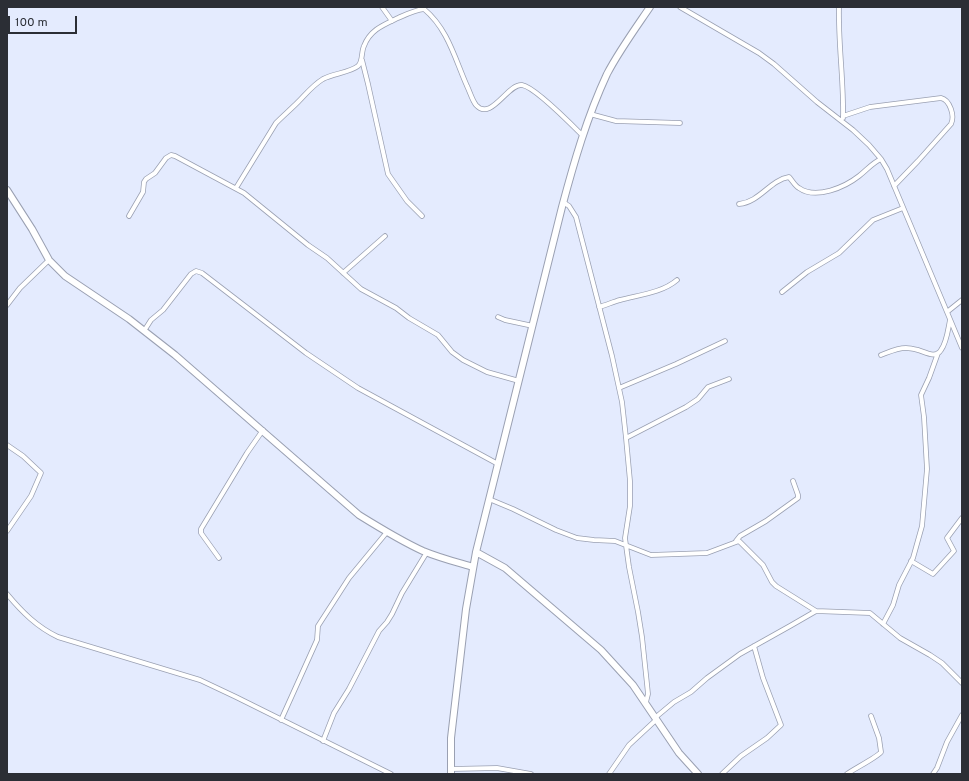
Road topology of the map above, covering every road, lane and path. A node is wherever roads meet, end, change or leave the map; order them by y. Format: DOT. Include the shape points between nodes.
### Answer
graph roads {
  1 [pos="382,7"];
  2 [pos="650,7"];
  3 [pos="680,7"];
  4 [pos="840,7"];
  5 [pos="392,21"];
  6 [pos="361,59"];
  7 [pos="590,114"];
  8 [pos="843,119"];
  9 [pos="680,123"];
  10 [pos="583,136"];
  11 [pos="881,159"];
  12 [pos="894,186"];
  13 [pos="236,188"];
  14 [pos="7,190"];
  15 [pos="564,202"];
  16 [pos="739,204"];
  17 [pos="903,208"];
  18 [pos="129,216"];
  19 [pos="422,216"];
  20 [pos="385,236"];
  21 [pos="49,260"];
  22 [pos="343,272"];
  23 [pos="677,280"];
  24 [pos="782,292"];
  25 [pos="962,300"];
  26 [pos="7,305"];
  27 [pos="599,307"];
  28 [pos="948,312"];
  29 [pos="498,317"];
  30 [pos="950,320"];
  31 [pos="533,326"];
  32 [pos="144,331"];
  33 [pos="725,341"];
  34 [pos="962,348"];
  35 [pos="938,353"];
  36 [pos="881,355"];
  37 [pos="729,379"];
  38 [pos="519,381"];
  39 [pos="619,388"];
  40 [pos="263,430"];
  41 [pos="626,438"];
  42 [pos="7,445"];
  43 [pos="498,464"];
  44 [pos="793,481"];
  45 [pos="489,499"];
  46 [pos="962,518"];
  47 [pos="7,531"];
  48 [pos="387,532"];
  49 [pos="736,541"];
  50 [pos="626,544"];
  51 [pos="427,552"];
  52 [pos="476,552"];
  53 [pos="219,558"];
  54 [pos="911,561"];
  55 [pos="473,567"];
  56 [pos="7,594"];
  57 [pos="816,611"];
  58 [pos="883,624"];
  59 [pos="754,646"];
  60 [pos="962,681"];
  61 [pos="646,702"];
  62 [pos="962,715"];
  63 [pos="871,716"];
  64 [pos="657,718"];
  65 [pos="281,720"];
  66 [pos="323,741"];
  67 [pos="451,772"];
  68 [pos="391,774"];
  69 [pos="531,774"];
  70 [pos="609,774"];
  71 [pos="698,774"];
  72 [pos="722,774"];
  73 [pos="847,774"];
  74 [pos="933,774"];
  1 -- 5 [label="street"];
  2 -- 7 [label="main road" via="608,74"];
  3 -- 8 [label="street" via="759,53 817,102"];
  4 -- 8 [label="street"];
  5 -- 6 [label="street" via="371,34 363,48"];
  5 -- 10 [label="street" via="420,9 432,15 445,33 476,105 482,109 489,108 502,100 510,90 522,85 540,96"];
  6 -- 13 [label="street" via="361,63 354,68 319,81 276,123"];
  6 -- 19 [label="street" via="388,174 407,201"];
  7 -- 9 [label="street" via="616,121"];
  7 -- 10 [label="main road"];
  8 -- 11 [label="street"];
  8 -- 12 [label="street" via="870,107 893,103 941,98 948,102 953,115 951,124"];
  10 -- 15 [label="main road"];
  11 -- 12 [label="street"];
  11 -- 16 [label="street" via="850,182 827,192 803,190 786,177 751,201"];
  12 -- 17 [label="street"];
  13 -- 18 [label="street" via="172,155 146,179 143,192"];
  13 -- 22 [label="street"];
  14 -- 21 [label="main road"];
  15 -- 27 [label="street" via="576,217"];
  15 -- 31 [label="main road"];
  17 -- 24 [label="street" via="873,220 839,253 807,272"];
  17 -- 28 [label="street"];
  20 -- 22 [label="street"];
  21 -- 26 [label="street" via="20,288"];
  21 -- 32 [label="main road" via="65,276"];
  22 -- 38 [label="street" via="361,289 438,335 462,360 487,372"];
  23 -- 27 [label="street" via="663,288"];
  25 -- 28 [label="street"];
  27 -- 39 [label="street"];
  28 -- 30 [label="street"];
  29 -- 31 [label="street"];
  30 -- 34 [label="street"];
  30 -- 35 [label="street" via="944,344"];
  31 -- 38 [label="main road"];
  32 -- 40 [label="main road"];
  32 -- 43 [label="street" via="191,274 196,271 202,273 306,353 358,388"];
  33 -- 39 [label="street"];
  35 -- 36 [label="street" via="930,354 906,348"];
  35 -- 54 [label="street" via="921,395 928,469 922,526"];
  37 -- 41 [label="street" via="708,387 689,405"];
  38 -- 43 [label="main road"];
  39 -- 41 [label="street"];
  40 -- 48 [label="main road" via="359,515"];
  40 -- 53 [label="street" via="201,529 201,533"];
  41 -- 50 [label="street" via="630,506"];
  42 -- 47 [label="street" via="41,473 32,496"];
  43 -- 45 [label="main road"];
  44 -- 49 [label="street" via="798,498"];
  45 -- 50 [label="street" via="578,538"];
  45 -- 52 [label="main road"];
  46 -- 54 [label="street" via="947,538 954,551 933,574"];
  48 -- 51 [label="main road"];
  48 -- 65 [label="street" via="349,578 318,626 317,640"];
  49 -- 50 [label="street" via="707,553 660,555 651,555"];
  49 -- 57 [label="street" via="742,543 758,559 776,586"];
  50 -- 61 [label="street" via="642,637 648,694"];
  51 -- 55 [label="main road"];
  51 -- 66 [label="street" via="392,614 379,630 334,713"];
  52 -- 55 [label="main road"];
  52 -- 61 [label="main road" via="504,568 601,650"];
  54 -- 58 [label="street"];
  55 -- 67 [label="main road" via="453,723"];
  56 -- 65 [label="street" via="34,623 51,634 200,680"];
  57 -- 58 [label="street" via="866,612"];
  57 -- 59 [label="street"];
  58 -- 60 [label="street" via="900,638 930,654"];
  59 -- 64 [label="street" via="723,665"];
  59 -- 72 [label="street" via="781,725"];
  61 -- 64 [label="main road"];
  62 -- 74 [label="street"];
  63 -- 73 [label="street" via="879,738 880,755"];
  64 -- 70 [label="street" via="629,745"];
  64 -- 71 [label="main road" via="679,753"];
  65 -- 66 [label="street"];
  66 -- 68 [label="street"];
  67 -- 69 [label="street" via="497,768"];
}
